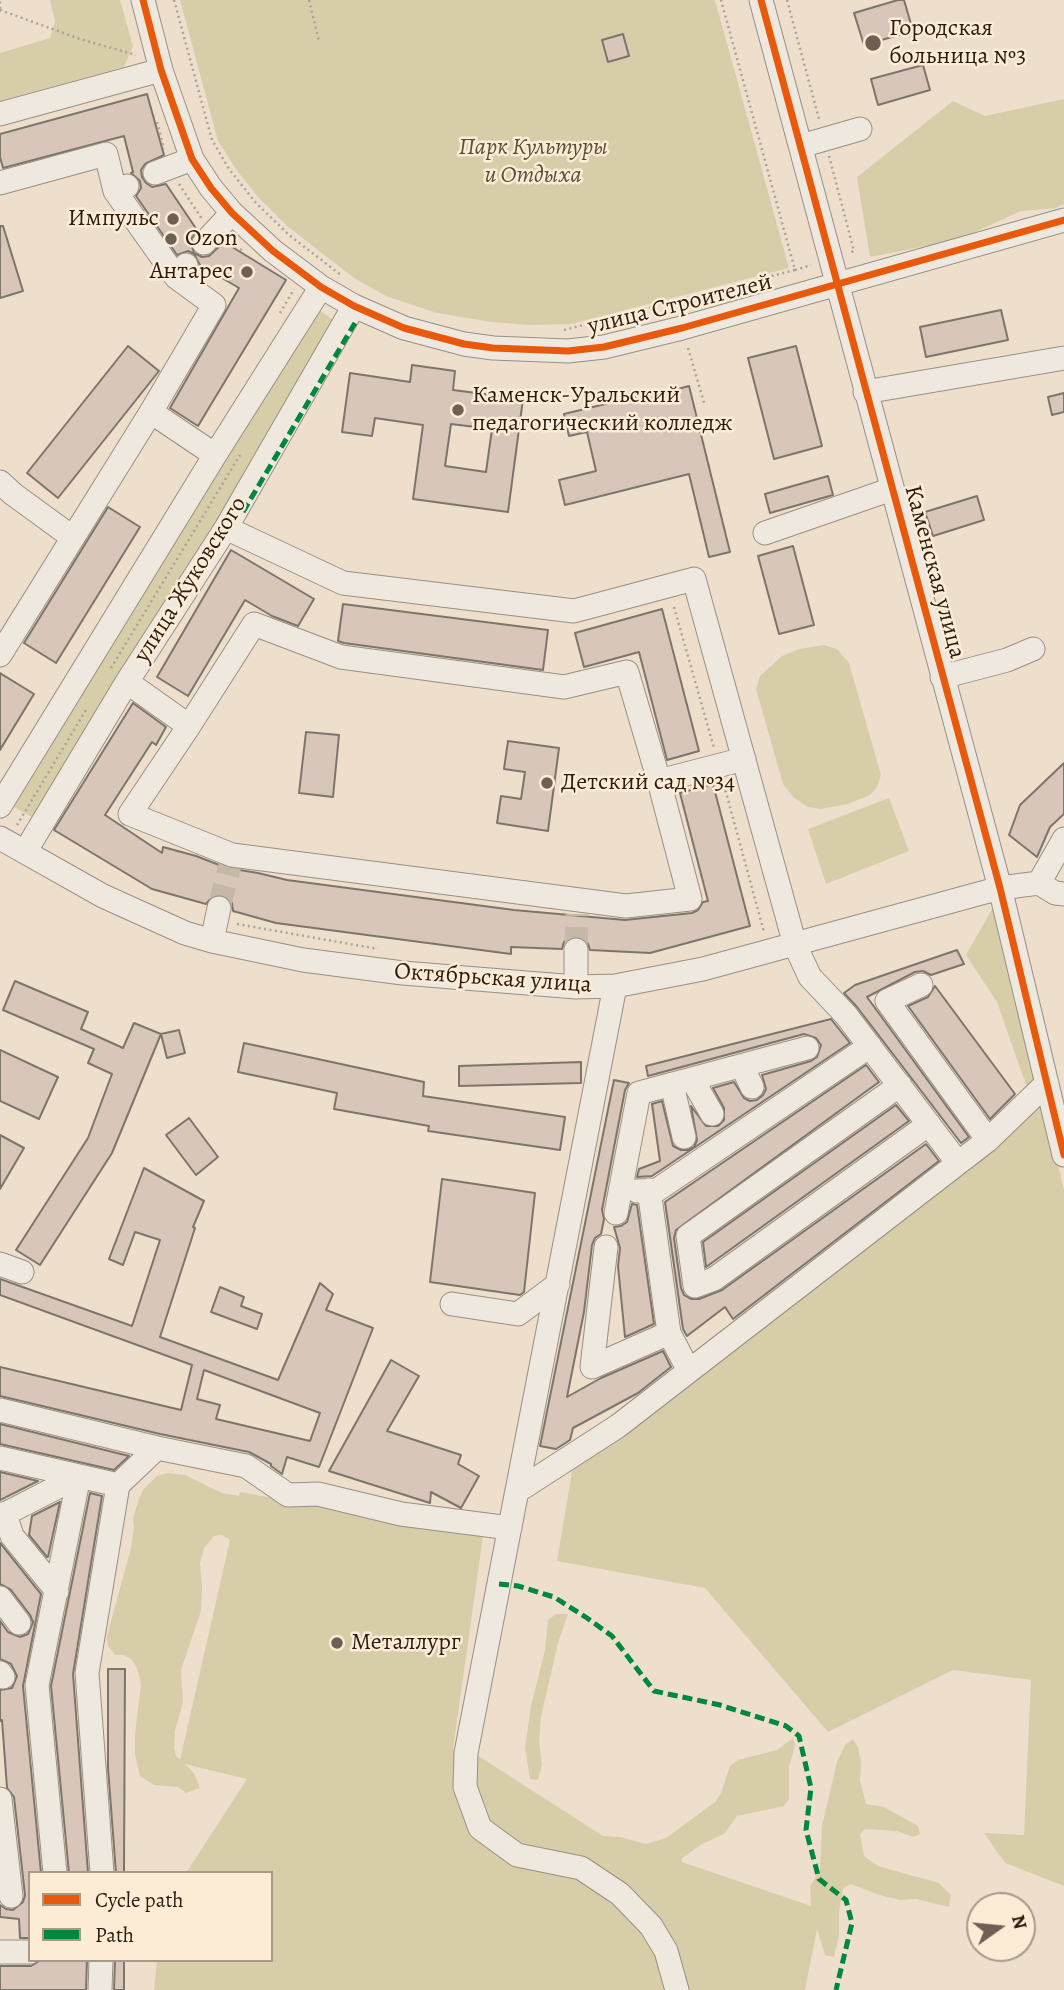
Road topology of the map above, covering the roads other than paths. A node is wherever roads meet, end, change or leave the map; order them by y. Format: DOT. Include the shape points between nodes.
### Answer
graph roads {
  1 [pos="143,0"];
  2 [pos="761,0"];
  3 [pos="161,70"];
  4 [pos="0,114"];
  5 [pos="860,129"];
  6 [pos="801,146"];
  7 [pos="192,159"];
  8 [pos="155,173"];
  9 [pos="0,183"];
  10 [pos="232,213"];
  11 [pos="1064,220"];
  12 [pos="204,243"];
  13 [pos="836,284"];
  14 [pos="321,288"];
  15 [pos="354,306"];
  16 [pos="1064,358"];
  17 [pos="865,392"];
  18 [pos="151,412"];
  19 [pos="215,455"];
  20 [pos="0,482"];
  21 [pos="891,489"];
  22 [pos="226,528"];
  23 [pos="765,533"];
  24 [pos="72,537"];
  25 [pos="1033,649"];
  26 [pos="0,655"];
  27 [pos="118,677"];
  28 [pos="942,677"];
  29 [pos="189,726"];
  30 [pos="744,759"];
  31 [pos="659,781"];
  32 [pos="0,806"];
  33 [pos="8,831"];
  34 [pos="1064,839"];
  35 [pos="25,852"];
  36 [pos="1039,883"];
  37 [pos="1000,888"];
  38 [pos="1064,894"];
  39 [pos="219,908"];
  40 [pos="212,941"];
  41 [pos="795,945"];
  42 [pos="576,950"];
  43 [pos="921,985"];
  44 [pos="615,986"];
  45 [pos="576,987"];
  46 [pos="870,1046"];
  47 [pos="807,1048"];
  48 [pos="742,1066"];
  49 [pos="682,1082"];
  50 [pos="1047,1083"];
  51 [pos="900,1085"];
  52 [pos="752,1087"];
  53 [pos="712,1114"];
  54 [pos="929,1124"];
  55 [pos="684,1137"];
  56 [pos="988,1140"];
  57 [pos="1064,1155"];
  58 [pos="958,1163"];
  59 [pos="649,1190"];
  60 [pos="606,1247"];
  61 [pos="0,1264"];
  62 [pos="22,1272"];
  63 [pos="558,1284"];
  64 [pos="452,1304"];
  65 [pos="669,1333"];
  66 [pos="689,1371"];
  67 [pos="0,1410"];
  68 [pos="157,1448"];
  69 [pos="0,1458"];
  70 [pos="79,1476"];
  71 [pos="118,1485"];
  72 [pos="519,1490"];
  73 [pos="3,1514"];
  74 [pos="510,1528"];
  75 [pos="57,1591"];
  76 [pos="0,1598"];
  77 [pos="19,1623"];
  78 [pos="0,1798"];
  79 [pos="55,1871"];
  80 [pos="102,1871"];
  81 [pos="14,1896"];
  82 [pos="0,1952"];
  83 [pos="28,1952"];
  84 [pos="101,1962"];
  85 [pos="100,1990"];
  86 [pos="677,1990"];
  1 -- 3 [label="street, улица Строителей"];
  2 -- 6 [label="street, Каменская улица"];
  3 -- 4 [label="street"];
  3 -- 7 [label="street, улица Строителей"];
  5 -- 6 [label="street"];
  6 -- 13 [label="street, Каменская улица"];
  7 -- 8 [label="street"];
  7 -- 10 [label="street, улица Строителей"];
  9 -- 18 [label="street" via="106,154 122,188 181,271 214,305"];
  10 -- 12 [label="street"];
  10 -- 14 [label="street, улица Строителей"];
  11 -- 13 [label="street, улица Строителей"];
  13 -- 15 [label="street, улица Строителей" via="682,328 568,351 464,344 404,328"];
  13 -- 17 [label="street, Каменская улица"];
  14 -- 15 [label="street, улица Строителей"];
  14 -- 19 [label="street, улица Жуковского"];
  15 -- 22 [label="street, улица Жуковского"];
  16 -- 17 [label="street"];
  17 -- 21 [label="street, Каменская улица"];
  18 -- 19 [label="street"];
  18 -- 24 [label="street"];
  19 -- 32 [label="street, улица Жуковского"];
  20 -- 24 [label="street"];
  21 -- 23 [label="street"];
  21 -- 28 [label="street, Каменская улица"];
  22 -- 27 [label="street, улица Жуковского"];
  22 -- 30 [label="street" via="343,583 574,611 694,579"];
  24 -- 26 [label="street"];
  25 -- 28 [label="street"];
  27 -- 29 [label="street"];
  27 -- 35 [label="street, улица Жуковского"];
  28 -- 37 [label="street, Каменская улица"];
  29 -- 31 [label="street" via="254,624 341,657 564,687 627,672"];
  29 -- 31 [label="street" via="130,814 231,860 577,907 690,899"];
  30 -- 31 [label="street"];
  30 -- 41 [label="street"];
  33 -- 35 [label="street, Октябрьская улица"];
  34 -- 36 [label="street"];
  35 -- 40 [label="street, Октябрьская улица" via="103,896"];
  36 -- 37 [label="street, Октябрьская улица"];
  36 -- 38 [label="street"];
  37 -- 41 [label="street, Октябрьская улица"];
  37 -- 50 [label="street, Каменская улица"];
  39 -- 40 [label="street"];
  40 -- 45 [label="street, Октябрьская улица" via="403,974"];
  41 -- 44 [label="street, Октябрьская улица"];
  41 -- 46 [label="street" via="810,977"];
  42 -- 45 [label="street"];
  43 -- 56 [label="street" via="887,1001"];
  44 -- 45 [label="street, Октябрьская улица"];
  44 -- 63 [label="street"];
  46 -- 51 [label="street"];
  46 -- 59 [label="street" via="657,1190"];
  47 -- 48 [label="street"];
  48 -- 49 [label="street"];
  48 -- 52 [label="street"];
  49 -- 53 [label="street"];
  49 -- 55 [label="street"];
  49 -- 59 [label="street" via="639,1093 618,1202"];
  50 -- 56 [label="street"];
  50 -- 57 [label="street, Каменская улица"];
  51 -- 54 [label="street"];
  51 -- 54 [label="street" via="688,1237 695,1286 714,1279"];
  54 -- 58 [label="street"];
  56 -- 58 [label="street"];
  58 -- 66 [label="street"];
  59 -- 65 [label="street"];
  60 -- 65 [label="street" via="592,1367"];
  61 -- 62 [label="street"];
  63 -- 64 [label="street" via="518,1314"];
  63 -- 72 [label="street"];
  65 -- 66 [label="street"];
  66 -- 72 [label="street" via="618,1426"];
  67 -- 68 [label="street"];
  68 -- 71 [label="street"];
  68 -- 74 [label="street" via="246,1466 288,1495 318,1494 401,1514"];
  69 -- 70 [label="street"];
  70 -- 71 [label="street"];
  70 -- 73 [label="street"];
  70 -- 75 [label="street"];
  71 -- 80 [label="street" via="87,1672"];
  72 -- 74 [label="street"];
  73 -- 75 [label="street" via="12,1536"];
  74 -- 86 [label="street" via="466,1753 465,1787 480,1828 517,1855 582,1868 620,1894 651,1926 666,1951"];
  75 -- 79 [label="street" via="37,1685"];
  76 -- 77 [label="street"];
  78 -- 81 [label="street"];
  82 -- 83 [label="street"];
  84 -- 85 [label="street"];
}
